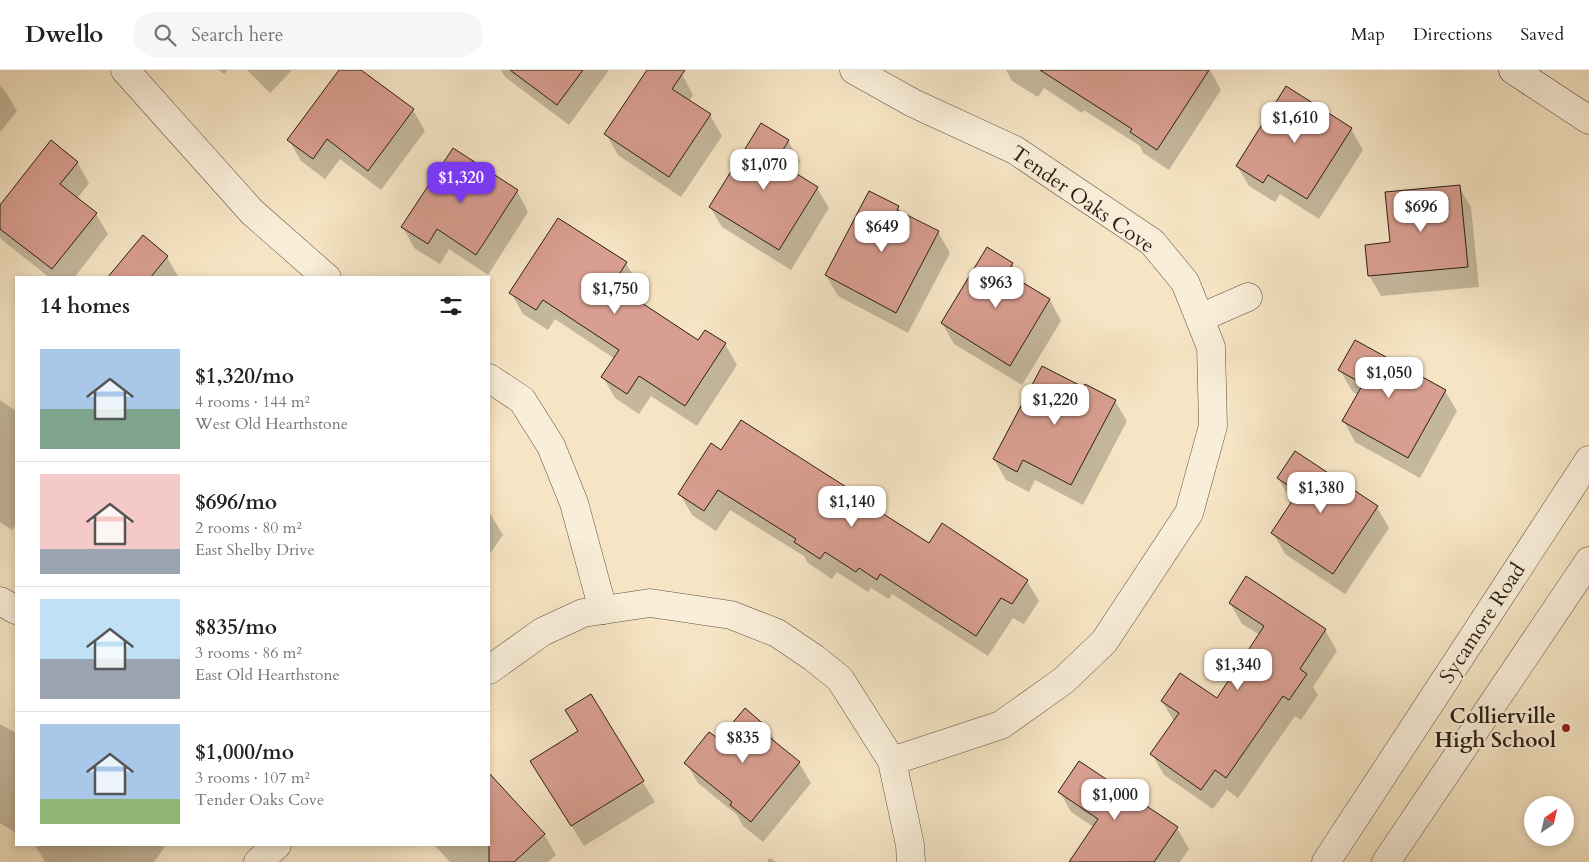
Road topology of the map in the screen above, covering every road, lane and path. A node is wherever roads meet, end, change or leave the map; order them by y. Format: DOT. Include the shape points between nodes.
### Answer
graph roads {
  1 [pos="125,70"];
  2 [pos="854,70"];
  3 [pos="1513,70"];
  4 [pos="1589,120"];
  5 [pos="325,276"];
  6 [pos="1248,297"];
  7 [pos="1200,318"];
  8 [pos="490,379"];
  9 [pos="1589,460"];
  10 [pos="1589,561"];
  11 [pos="0,601"];
  12 [pos="15,609"];
  13 [pos="602,610"];
  14 [pos="490,669"];
  15 [pos="892,761"];
  16 [pos="276,846"];
  17 [pos="258,862"];
  18 [pos="911,862"];
  19 [pos="1326,862"];
  20 [pos="1386,862"];
  1 -- 5 [label="street" via="252,212"];
  2 -- 7 [label="street, Tender Oaks Cove" via="913,103 1015,150 1152,242 1185,282"];
  3 -- 4 [label="street"];
  6 -- 7 [label="street"];
  7 -- 15 [label="street, Tender Oaks Cove" via="1211,347 1213,426 1189,513 1104,642 1063,681 1002,725"];
  8 -- 13 [label="street" via="522,400 551,446 574,503"];
  9 -- 19 [label="street, Sycamore Road"];
  10 -- 20 [label="street"];
  11 -- 12 [label="street"];
  13 -- 14 [label="street" via="583,613 542,632"];
  13 -- 15 [label="street" via="650,604 731,615 777,633 840,679"];
  15 -- 18 [label="street"];
  16 -- 17 [label="street"];
}
